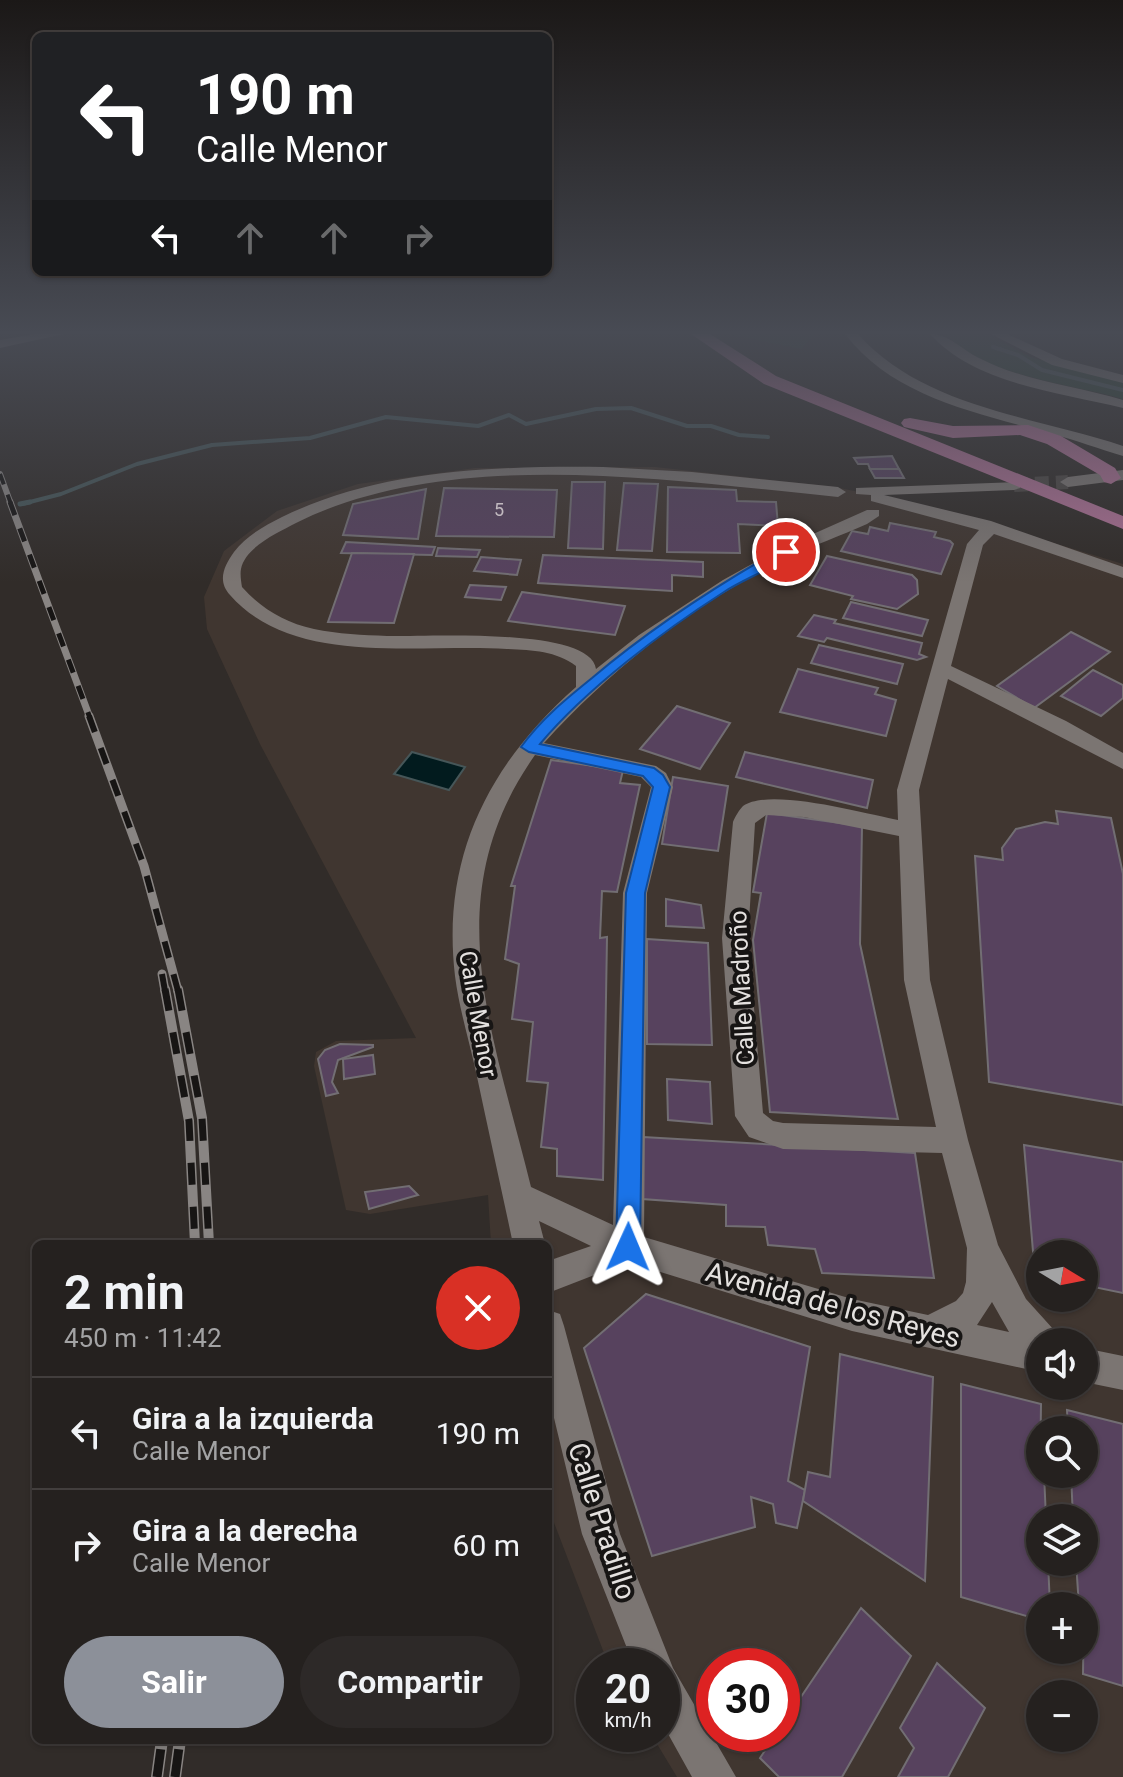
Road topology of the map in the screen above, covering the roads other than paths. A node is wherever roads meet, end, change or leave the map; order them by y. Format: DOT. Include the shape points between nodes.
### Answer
graph roads {
  1 [pos="844,417"];
  2 [pos="882,417"];
  3 [pos="884,417"];
  4 [pos="893,417"];
  5 [pos="1010,417"];
  6 [pos="997,429"];
  7 [pos="879,445"];
  8 [pos="1123,451"];
  9 [pos="1119,474"];
  10 [pos="1078,482"];
  11 [pos="1014,485"];
  12 [pos="981,486"];
  13 [pos="834,496"];
  14 [pos="876,500"];
  15 [pos="1123,511"];
  16 [pos="832,519"];
  17 [pos="1123,526"];
  18 [pos="978,534"];
  19 [pos="802,543"];
  20 [pos="1123,573"];
  21 [pos="639,646"];
  22 [pos="570,651"];
  23 [pos="940,668"];
  24 [pos="586,689"];
  25 [pos="997,696"];
  26 [pos="930,706"];
  27 [pos="529,747"];
  28 [pos="1123,762"];
  29 [pos="909,830"];
  30 [pos="953,1140"];
  31 [pos="518,1196"];
  32 [pos="528,1240"];
  33 [pos="628,1247"];
  34 [pos="983,1248"];
  35 [pos="552,1276"];
  36 [pos="1028,1328"];
  37 [pos="923,1333"];
  38 [pos="552,1342"];
  39 [pos="1026,1352"];
  40 [pos="1098,1368"];
  41 [pos="1123,1373"];
  42 [pos="647,1648"];
  43 [pos="680,1715"];
  44 [pos="715,1777"];
  1 -- 7 [label="main road" via="869,428"];
  2 -- 10 [label="main road"];
  3 -- 15 [label="main road"];
  4 -- 6 [label="main road" via="922,427 971,433"];
  5 -- 8 [label="street"];
  6 -- 10 [label="main road" via="1037,433"];
  6 -- 15 [label="main road" via="987,440 999,455"];
  9 -- 10 [label="main road"];
  10 -- 17 [label="main road"];
  11 -- 12 [label="street"];
  12 -- 14 [label="street"];
  12 -- 18 [label="street" via="965,500"];
  13 -- 14 [label="street"];
  13 -- 14 [label="street" via="833,506 844,512"];
  13 -- 22 [label="street" via="727,480 616,473 496,473 416,481 339,498 294,516 255,538 232,571 233,586 246,605 295,629 382,641 499,641"];
  14 -- 18 [label="street" via="955,518"];
  14 -- 19 [label="street, Calle Menor"];
  16 -- 19 [label="street, Calle Menor"];
  18 -- 20 [label="street" via="1026,539"];
  18 -- 23 [label="street"];
  19 -- 21 [label="street, Calle Menor" via="719,589"];
  21 -- 22 [label="street"];
  21 -- 24 [label="street, Calle Menor"];
  22 -- 24 [label="street" via="586,664"];
  23 -- 25 [label="street"];
  23 -- 26 [label="street"];
  24 -- 27 [label="street, Calle Menor"];
  25 -- 26 [label="street" via="962,696"];
  25 -- 28 [label="street"];
  26 -- 29 [label="street" via="908,790"];
  27 -- 31 [label="street, Calle Menor" via="485,820 469,884 465,937 476,1022"];
  27 -- 33 [label="street" via="648,771 662,787 634,908"];
  29 -- 30 [label="street" via="917,980"];
  29 -- 30 [label="street, Calle Madroño" via="781,807 751,812 744,822 735,938 749,1116 755,1127 783,1136"];
  30 -- 34 [label="street"];
  31 -- 32 [label="street"];
  31 -- 33 [label="street, Avenida de los Reyes"];
  33 -- 35 [label="street"];
  33 -- 37 [label="street, Avenida de los Reyes"];
  34 -- 36 [label="street"];
  34 -- 37 [label="street" via="983,1291 959,1322"];
  37 -- 39 [label="street, Avenida de los Reyes"];
  38 -- 42 [label="street, Calle Pradillo" via="601,1534"];
  40 -- 41 [label="street"];
  43 -- 44 [label="street"];
}
